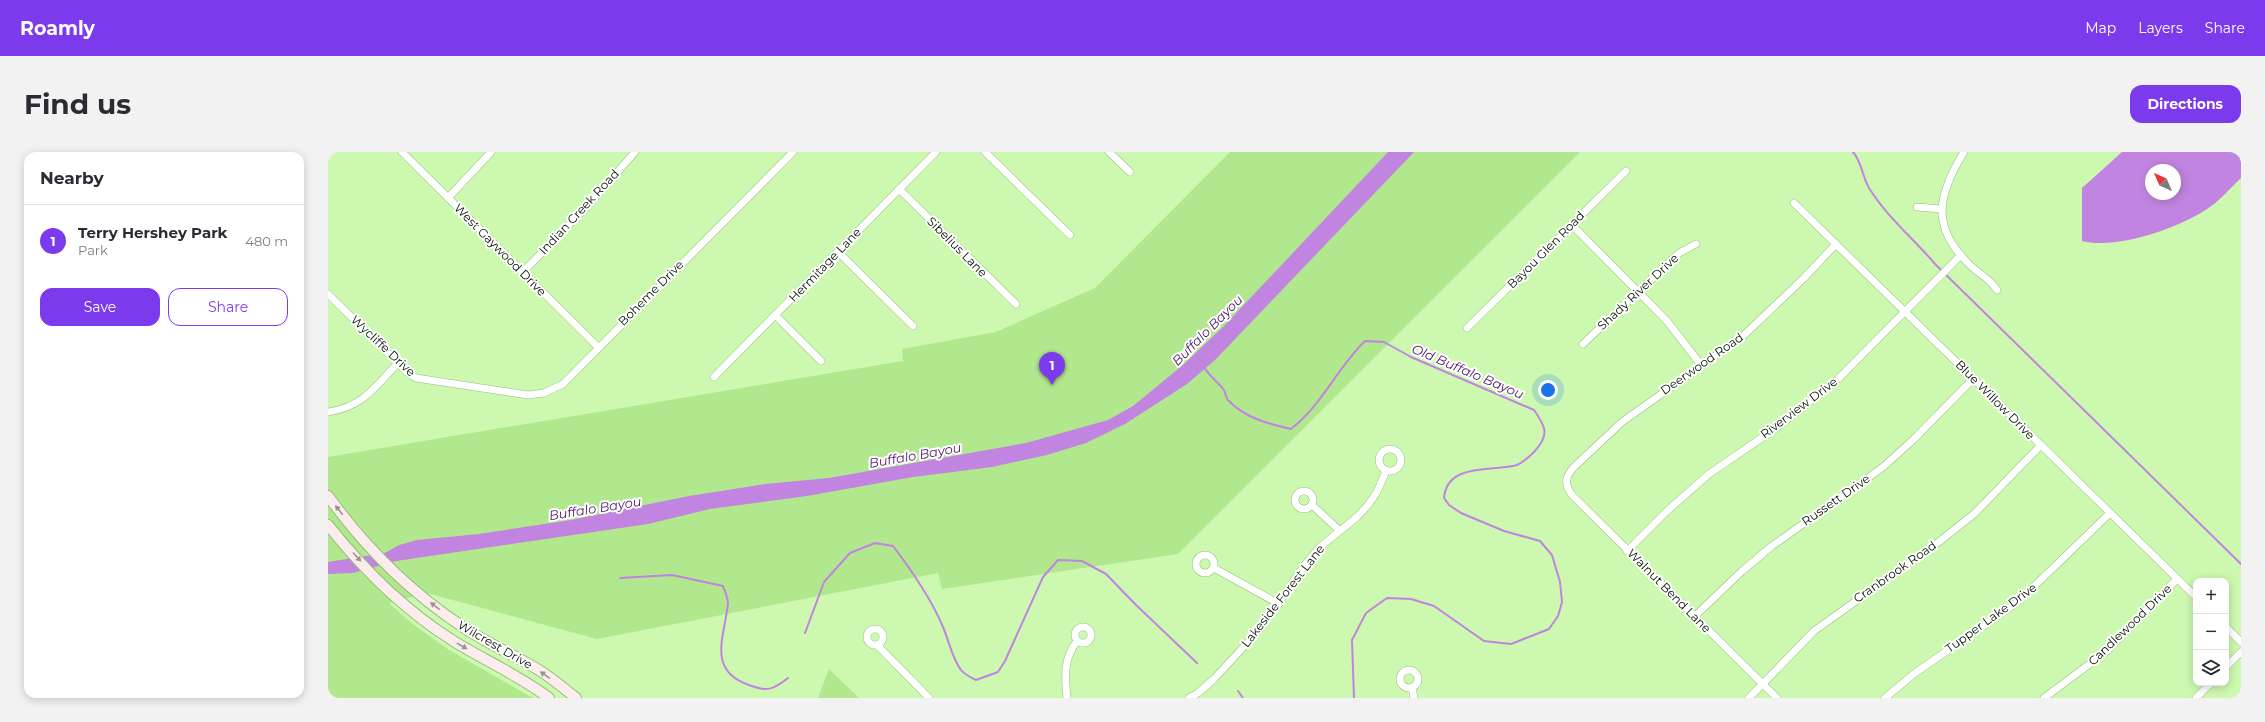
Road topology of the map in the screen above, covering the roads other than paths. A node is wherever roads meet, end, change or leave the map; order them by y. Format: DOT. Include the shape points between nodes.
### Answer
graph roads {
  1 [pos="402,152"];
  2 [pos="491,152"];
  3 [pos="635,152"];
  4 [pos="793,152"];
  5 [pos="936,152"];
  6 [pos="985,152"];
  7 [pos="1109,152"];
  8 [pos="1964,152"];
  9 [pos="1626,171"];
  10 [pos="1130,172"];
  11 [pos="899,189"];
  12 [pos="448,198"];
  13 [pos="1794,204"];
  14 [pos="1917,207"];
  15 [pos="1941,209"];
  16 [pos="1571,224"];
  17 [pos="1070,235"];
  18 [pos="1696,244"];
  19 [pos="1836,244"];
  20 [pos="838,252"];
  21 [pos="1961,255"];
  22 [pos="523,272"];
  23 [pos="1997,290"];
  24 [pos="1638,292"];
  25 [pos="328,294"];
  26 [pos="1016,304"];
  27 [pos="1904,311"];
  28 [pos="775,315"];
  29 [pos="913,326"];
  30 [pos="1467,328"];
  31 [pos="1583,344"];
  32 [pos="598,347"];
  33 [pos="821,361"];
  34 [pos="398,363"];
  35 [pos="1701,365"];
  36 [pos="714,378"];
  37 [pos="1973,378"];
  38 [pos="492,388"];
  39 [pos="328,412"];
  40 [pos="2041,445"];
  41 [pos="1386,471"];
  42 [pos="1566,481"];
  43 [pos="328,496"];
  44 [pos="1312,505"];
  45 [pos="2109,514"];
  46 [pos="329,526"];
  47 [pos="1339,530"];
  48 [pos="1627,551"];
  49 [pos="1214,568"];
  50 [pos="2177,579"];
  51 [pos="2193,594"];
  52 [pos="1278,604"];
  53 [pos="1694,617"];
  54 [pos="451,618"];
  55 [pos="2229,630"];
  56 [pos="441,632"];
  57 [pos="1077,641"];
  58 [pos="2241,642"];
  59 [pos="877,645"];
  60 [pos="2241,652"];
  61 [pos="2229,664"];
  62 [pos="1763,684"];
  63 [pos="2207,686"];
  64 [pos="1412,687"];
  65 [pos="549,698"];
  66 [pos="576,698"];
  67 [pos="929,698"];
  68 [pos="1067,698"];
  69 [pos="1189,698"];
  70 [pos="1414,698"];
  71 [pos="1749,698"];
  72 [pos="1777,698"];
  73 [pos="1884,698"];
  74 [pos="2044,698"];
  75 [pos="2196,698"];
  1 -- 12 [label="street, West Gaywood Drive"];
  2 -- 12 [label="street"];
  3 -- 22 [label="street, Indian Creek Road" via="594,199"];
  4 -- 32 [label="street, Boheme Drive"];
  5 -- 11 [label="street, Hermitage Lane"];
  6 -- 17 [label="street"];
  7 -- 10 [label="street"];
  8 -- 15 [label="street" via="1945,190"];
  9 -- 16 [label="street, Bayou Glen Road"];
  11 -- 20 [label="street, Hermitage Lane"];
  11 -- 26 [label="street, Sibelius Lane"];
  12 -- 22 [label="street, West Gaywood Drive"];
  13 -- 19 [label="street, Blue Willow Drive"];
  14 -- 15 [label="street"];
  15 -- 21 [label="street" via="1946,236"];
  16 -- 24 [label="street"];
  16 -- 30 [label="street, Bayou Glen Road"];
  18 -- 24 [label="street, Shady River Drive" via="1679,253"];
  19 -- 27 [label="street, Blue Willow Drive"];
  19 -- 35 [label="street, Deerwood Road" via="1766,316 1743,336"];
  20 -- 28 [label="street, Hermitage Lane"];
  20 -- 29 [label="street"];
  21 -- 23 [label="street"];
  21 -- 27 [label="street, Riverview Drive"];
  22 -- 32 [label="street, West Gaywood Drive"];
  24 -- 31 [label="street, Shady River Drive"];
  24 -- 35 [label="street" via="1680,335"];
  25 -- 34 [label="street, Wycliffe Drive"];
  27 -- 37 [label="street, Blue Willow Drive"];
  27 -- 48 [label="street, Riverview Drive" via="1837,380 1798,412 1704,478"];
  28 -- 33 [label="street"];
  28 -- 36 [label="street, Hermitage Lane"];
  32 -- 38 [label="street, Boheme Drive" via="563,384 553,390 528,395"];
  34 -- 38 [label="street, Wycliffe Drive" via="408,373 426,381"];
  34 -- 39 [label="street" via="360,402 344,410"];
  35 -- 42 [label="street, Deerwood Road" via="1622,422 1574,467"];
  37 -- 40 [label="street, Blue Willow Drive"];
  37 -- 53 [label="street, Russett Drive" via="1883,467 1772,546"];
  40 -- 45 [label="street, Blue Willow Drive"];
  40 -- 62 [label="street, Cranbrook Road" via="1974,514 1814,631"];
  41 -- 47 [label="street, Lakeside Forest Lane" via="1368,505"];
  42 -- 48 [label="street, Walnut Bend Lane" via="1572,495"];
  54 -- 43 [label="main road, Wilcrest Drive, one-way" via="414,591 391,569"];
  44 -- 47 [label="street"];
  45 -- 50 [label="street, Blue Willow Drive"];
  45 -- 73 [label="street, Tupper Lake Drive" via="2018,601 1915,673"];
  46 -- 56 [label="main road, Wilcrest Drive, one-way" via="371,573"];
  47 -- 52 [label="street, Lakeside Forest Lane" via="1304,566"];
  48 -- 53 [label="street, Walnut Bend Lane"];
  49 -- 52 [label="street"];
  50 -- 51 [label="street, Blue Willow Drive"];
  50 -- 74 [label="street, Candlewood Drive" via="2107,651"];
  52 -- 69 [label="street, Lakeside Forest Lane" via="1260,629 1230,662 1198,693"];
  53 -- 62 [label="street, Walnut Bend Lane"];
  54 -- 56 [label="main road"];
  66 -- 54 [label="main road, Wilcrest Drive, one-way" via="543,673 463,628"];
  55 -- 58 [label="street"];
  56 -- 65 [label="main road, Wilcrest Drive, one-way"];
  57 -- 68 [label="street" via="1066,660"];
  59 -- 67 [label="street"];
  60 -- 61 [label="street"];
  62 -- 71 [label="street, Cranbrook Road"];
  62 -- 72 [label="street, Walnut Bend Lane"];
  63 -- 75 [label="street"];
  64 -- 70 [label="street"];
}
